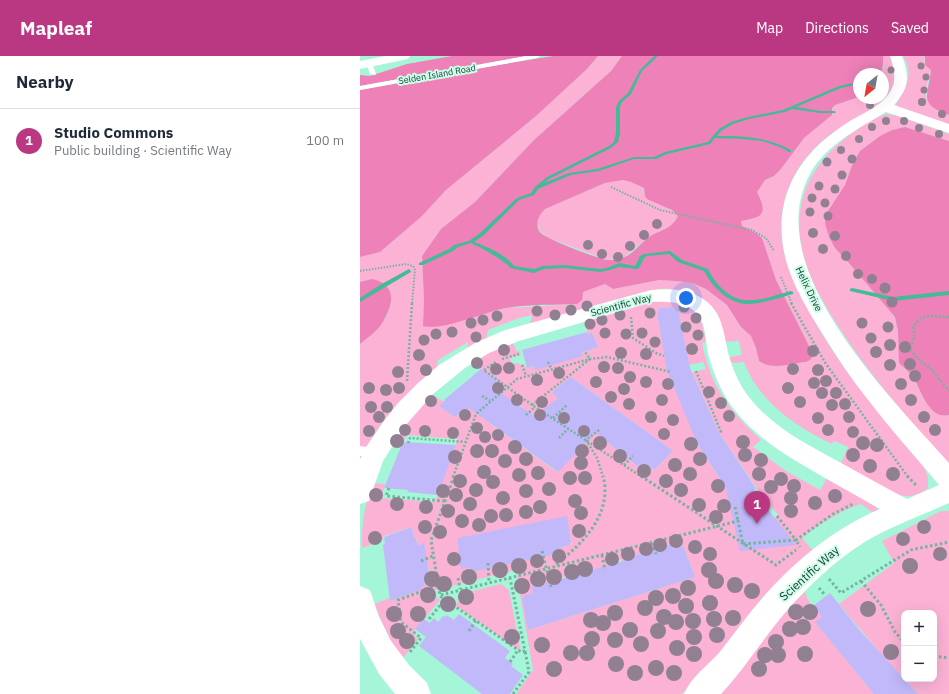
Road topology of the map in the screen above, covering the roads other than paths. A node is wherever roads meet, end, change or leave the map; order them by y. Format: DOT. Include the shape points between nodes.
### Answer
graph roads {
  1 [pos="404,56"];
  2 [pos="537,56"];
  3 [pos="896,56"];
  4 [pos="367,67"];
  5 [pos="360,88"];
  6 [pos="885,107"];
  7 [pos="949,129"];
  8 [pos="368,452"];
  9 [pos="946,490"];
  10 [pos="360,493"];
  11 [pos="906,511"];
  12 [pos="360,600"];
  13 [pos="416,694"];
  14 [pos="699,694"];
  1 -- 4 [label="street"];
  2 -- 5 [label="lane, Selden Island Road"];
  3 -- 6 [label="street, Helix Drive" via="902,71 901,84"];
  6 -- 7 [label="street"];
  6 -- 9 [label="street, Helix Drive" via="838,136 822,148 812,160 793,196 790,234 801,278 819,312 844,351"];
  8 -- 10 [label="street, Scientific Way" via="368,468"];
  8 -- 11 [label="street, Scientific Way" via="386,435 407,407 437,378 488,346 529,330 651,296 675,296 699,305 706,312 724,369 737,397 771,432 809,458"];
  9 -- 11 [label="street, Scientific Way"];
  11 -- 14 [label="street, Scientific Way" via="809,556 792,585 773,605 733,659"];
  12 -- 13 [label="street" via="376,641 395,672"];
}
